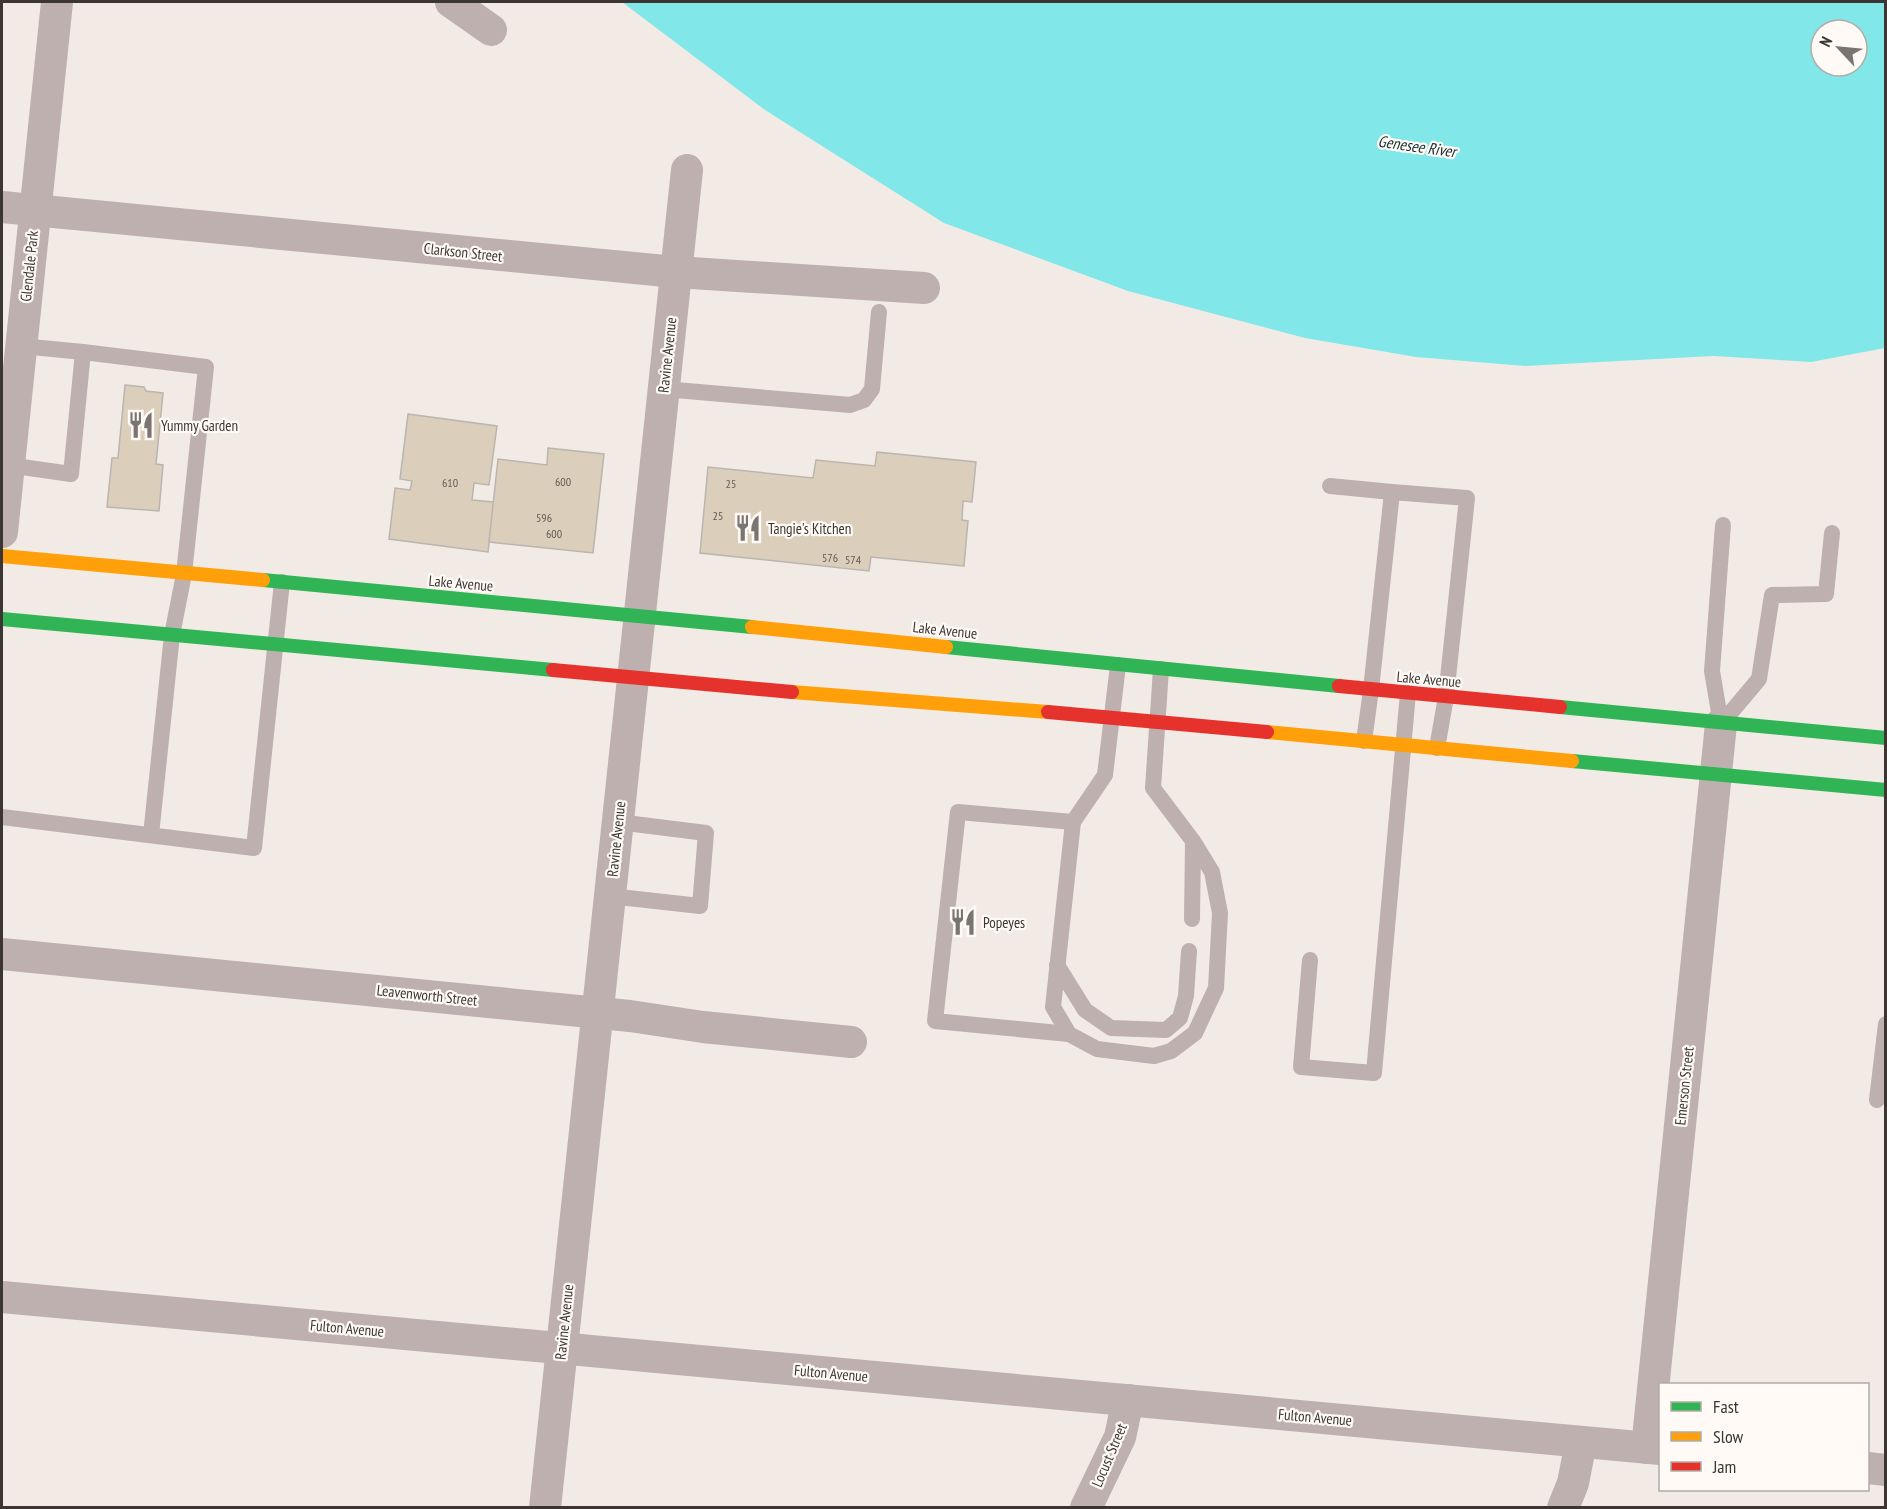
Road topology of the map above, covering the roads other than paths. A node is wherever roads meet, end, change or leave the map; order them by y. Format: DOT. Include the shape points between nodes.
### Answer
graph roads {
  1 [pos="57,2"];
  2 [pos="451,2"];
  3 [pos="491,30"];
  4 [pos="687,170"];
  5 [pos="2,207"];
  6 [pos="35,210"];
  7 [pos="676,272"];
  8 [pos="924,288"];
  9 [pos="879,312"];
  10 [pos="83,352"];
  11 [pos="14,356"];
  12 [pos="664,389"];
  13 [pos="7,455"];
  14 [pos="1330,486"];
  15 [pos="1392,492"];
  16 [pos="1723,525"];
  17 [pos="2,531"];
  18 [pos="1832,533"];
  19 [pos="2,556"];
  20 [pos="184,573"];
  21 [pos="282,582"];
  22 [pos="640,616"];
  23 [pos="2,619"];
  24 [pos="171,635"];
  25 [pos="276,645"];
  26 [pos="1118,665"];
  27 [pos="1161,669"];
  28 [pos="633,678"];
  29 [pos="1371,690"];
  30 [pos="1408,693"];
  31 [pos="1446,697"];
  32 [pos="1111,718"];
  33 [pos="1157,722"];
  34 [pos="1721,724"];
  35 [pos="1886,738"];
  36 [pos="1364,741"];
  37 [pos="1402,745"];
  38 [pos="1437,748"];
  39 [pos="1716,774"];
  40 [pos="1886,790"];
  41 [pos="2,817"];
  42 [pos="618,822"];
  43 [pos="1073,822"];
  44 [pos="151,836"];
  45 [pos="1193,841"];
  46 [pos="610,896"];
  47 [pos="1192,919"];
  48 [pos="1189,951"];
  49 [pos="2,954"];
  50 [pos="1310,960"];
  51 [pos="1058,965"];
  52 [pos="597,1012"];
  53 [pos="1886,1023"];
  54 [pos="1069,1034"];
  55 [pos="851,1042"];
  56 [pos="1877,1100"];
  57 [pos="2,1297"];
  58 [pos="562,1348"];
  59 [pos="1660,1383"];
  60 [pos="1659,1395"];
  61 [pos="1128,1400"];
  62 [pos="1581,1442"];
  63 [pos="1654,1449"];
  64 [pos="1869,1468"];
  65 [pos="1886,1470"];
  66 [pos="545,1508"];
  67 [pos="1086,1508"];
  68 [pos="1563,1508"];
  1 -- 6 [label="street, Glendale Park"];
  2 -- 3 [label="street"];
  4 -- 7 [label="street, Ravine Avenue"];
  5 -- 6 [label="street, Clarkson Street"];
  6 -- 7 [label="street, Clarkson Street"];
  6 -- 11 [label="street, Glendale Park"];
  7 -- 8 [label="street, Clarkson Street"];
  7 -- 12 [label="street, Ravine Avenue"];
  9 -- 12 [label="lane" via="872,389 864,400 850,405"];
  10 -- 11 [label="lane"];
  10 -- 13 [label="lane" via="71,474"];
  10 -- 20 [label="lane" via="206,366"];
  11 -- 13 [label="street, Glendale Park"];
  12 -- 22 [label="street, Ravine Avenue"];
  13 -- 17 [label="street, Glendale Park"];
  14 -- 15 [label="lane"];
  15 -- 29 [label="lane"];
  15 -- 31 [label="lane" via="1467,498"];
  16 -- 34 [label="lane" via="1712,671"];
  18 -- 34 [label="lane" via="1826,594 1772,595 1759,679"];
  19 -- 20 [label="main road, Lake Avenue"];
  20 -- 21 [label="main road, Lake Avenue"];
  20 -- 24 [label="lane"];
  21 -- 22 [label="main road, Lake Avenue"];
  21 -- 25 [label="lane"];
  22 -- 26 [label="main road, Lake Avenue"];
  22 -- 28 [label="street, Ravine Avenue"];
  23 -- 24 [label="main road"];
  24 -- 25 [label="main road"];
  24 -- 44 [label="lane"];
  25 -- 28 [label="main road"];
  25 -- 44 [label="lane" via="254,848"];
  26 -- 27 [label="main road, Lake Avenue"];
  26 -- 32 [label="lane"];
  27 -- 29 [label="main road, Lake Avenue"];
  27 -- 33 [label="lane"];
  28 -- 32 [label="main road"];
  28 -- 42 [label="street, Ravine Avenue"];
  29 -- 30 [label="main road, Lake Avenue"];
  29 -- 36 [label="lane"];
  30 -- 31 [label="main road, Lake Avenue"];
  30 -- 37 [label="lane"];
  31 -- 34 [label="main road, Lake Avenue"];
  31 -- 38 [label="lane"];
  32 -- 33 [label="main road"];
  32 -- 43 [label="lane" via="1105,775"];
  33 -- 36 [label="main road"];
  33 -- 45 [label="lane" via="1153,788"];
  34 -- 35 [label="main road, Lake Avenue"];
  34 -- 39 [label="street, Emerson Street"];
  36 -- 37 [label="main road"];
  37 -- 38 [label="main road"];
  37 -- 50 [label="lane" via="1374,1072 1301,1067"];
  38 -- 39 [label="main road"];
  39 -- 40 [label="main road"];
  39 -- 59 [label="street, Emerson Street"];
  41 -- 44 [label="lane"];
  42 -- 46 [label="street, Ravine Avenue"];
  42 -- 46 [label="lane" via="706,833 700,906"];
  43 -- 51 [label="lane"];
  43 -- 54 [label="lane" via="958,812 935,1021"];
  45 -- 47 [label="lane"];
  45 -- 54 [label="lane" via="1212,872 1220,913 1216,988 1195,1033 1171,1051 1154,1056 1097,1049"];
  46 -- 52 [label="street, Ravine Avenue"];
  48 -- 51 [label="lane" via="1186,996 1180,1018 1166,1030 1111,1028 1085,1010"];
  49 -- 52 [label="street, Leavenworth Street"];
  51 -- 54 [label="lane" via="1053,1007"];
  52 -- 55 [label="street, Leavenworth Street"];
  52 -- 58 [label="street, Ravine Avenue"];
  53 -- 56 [label="lane"];
  57 -- 58 [label="street, Fulton Avenue"];
  58 -- 61 [label="street, Fulton Avenue"];
  58 -- 66 [label="street, Ravine Avenue"];
  60 -- 63 [label="street, Emerson Street"];
  61 -- 62 [label="street, Fulton Avenue"];
  61 -- 67 [label="street, Locust Street" via="1120,1437"];
  62 -- 63 [label="street, Fulton Avenue"];
  62 -- 68 [label="street" via="1573,1483"];
  64 -- 65 [label="street"];
}
